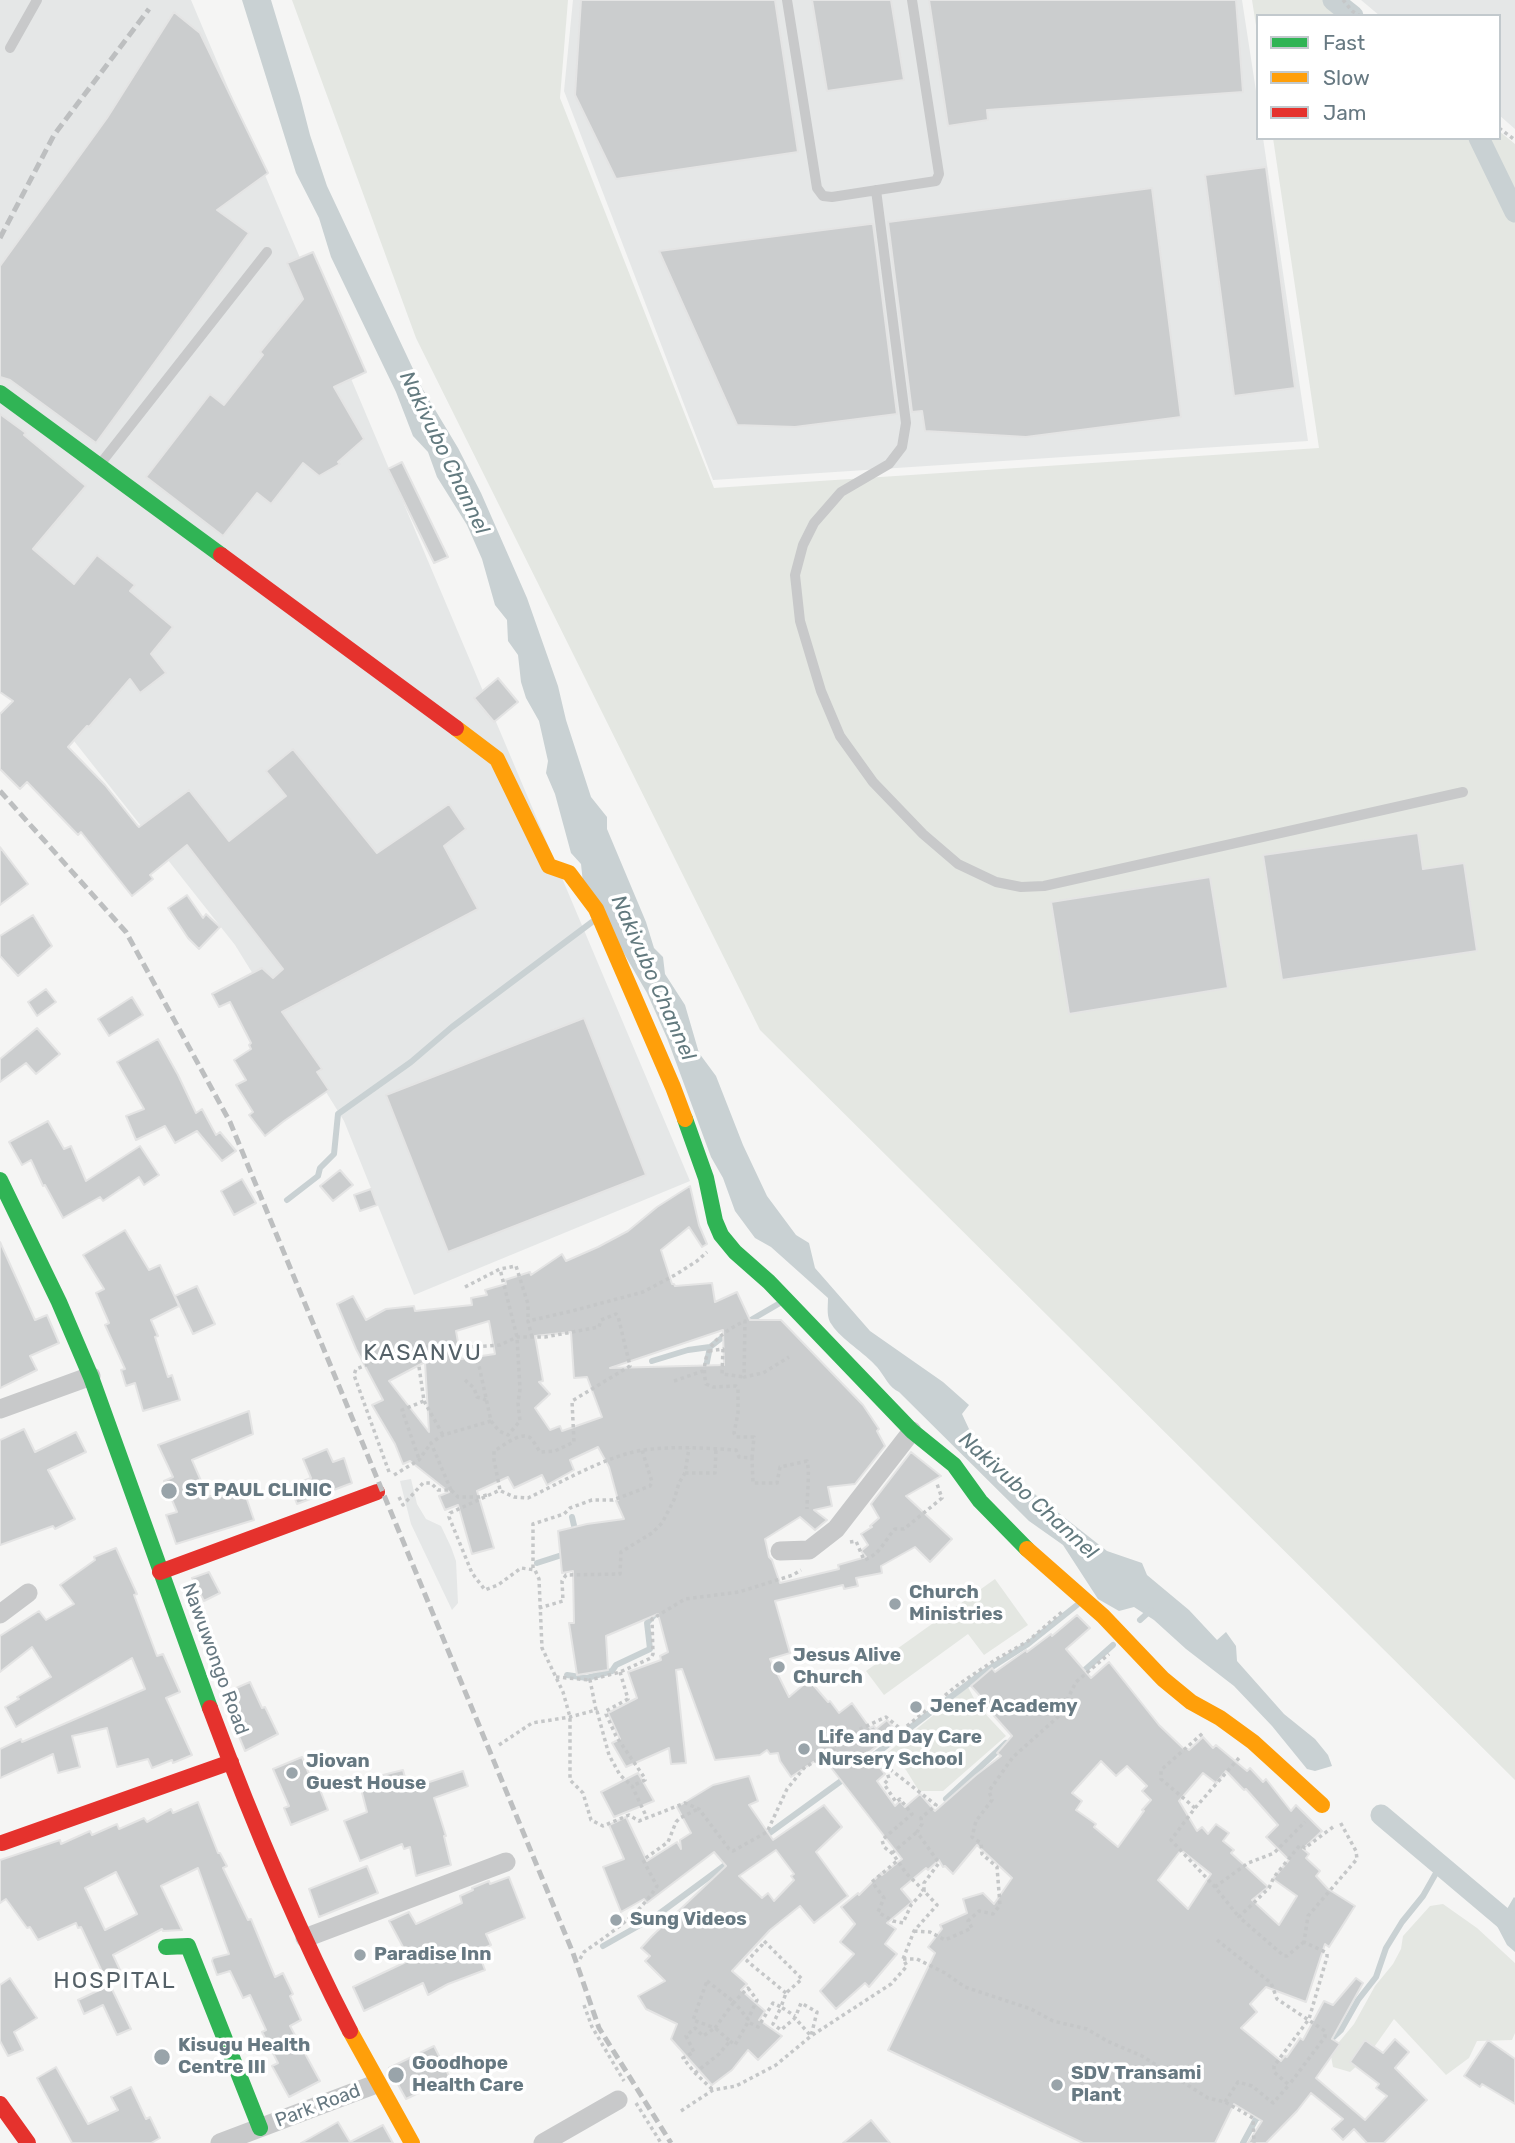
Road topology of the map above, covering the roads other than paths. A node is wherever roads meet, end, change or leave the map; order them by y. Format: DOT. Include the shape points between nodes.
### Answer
graph roads {
  1 [pos="37,0"];
  2 [pos="787,0"];
  3 [pos="912,0"];
  4 [pos="10,48"];
  5 [pos="876,190"];
  6 [pos="267,252"];
  7 [pos="0,393"];
  8 [pos="98,466"];
  9 [pos="1463,792"];
  10 [pos="0,1180"];
  11 [pos="8,1216"];
  12 [pos="91,1376"];
  13 [pos="0,1409"];
  14 [pos="912,1431"];
  15 [pos="377,1492"];
  16 [pos="780,1551"];
  17 [pos="160,1572"];
  18 [pos="28,1593"];
  19 [pos="0,1614"];
  20 [pos="231,1762"];
  21 [pos="1322,1805"];
  22 [pos="2,1843"];
  23 [pos="506,1862"];
  24 [pos="306,1938"];
  25 [pos="166,1947"];
  26 [pos="376,2084"];
  27 [pos="626,2094"];
  28 [pos="0,2104"];
  29 [pos="260,2128"];
  30 [pos="18,2139"];
  31 [pos="220,2143"];
  32 [pos="412,2143"];
  33 [pos="543,2143"];
  1 -- 4 [label="lane"];
  2 -- 5 [label="lane" via="817,188 823,196 832,197"];
  3 -- 5 [label="lane" via="939,174 936,181"];
  5 -- 9 [label="lane" via="906,423 902,447 889,464 841,492 814,523 795,575 800,621 840,736 873,782 923,834 958,864 996,882 1032,887"];
  6 -- 8 [label="lane"];
  7 -- 8 [label="street"];
  8 -- 14 [label="street" via="497,760 549,866 569,873 596,909 673,1087 721,1235"];
  10 -- 11 [label="street, Nawuwongo Road"];
  11 -- 12 [label="street, Nawuwongo Road"];
  12 -- 13 [label="street"];
  12 -- 17 [label="street, Nawuwongo Road"];
  14 -- 16 [label="street" via="836,1528 809,1550"];
  14 -- 21 [label="street" via="954,1465 1008,1531 1103,1616 1163,1679 1253,1742"];
  15 -- 17 [label="street"];
  17 -- 20 [label="street, Nawuwongo Road"];
  18 -- 19 [label="street"];
  20 -- 22 [label="street"];
  20 -- 24 [label="street, Nawuwongo Road"];
  23 -- 24 [label="street"];
  24 -- 26 [label="street, Nawuwongo Road"];
  25 -- 29 [label="street" via="188,1947"];
  26 -- 29 [label="street, Park Road"];
  26 -- 32 [label="street, Nawuwongo Road"];
  27 -- 33 [label="street"];
  28 -- 30 [label="street"];
  29 -- 31 [label="street, Park Road"];
}
